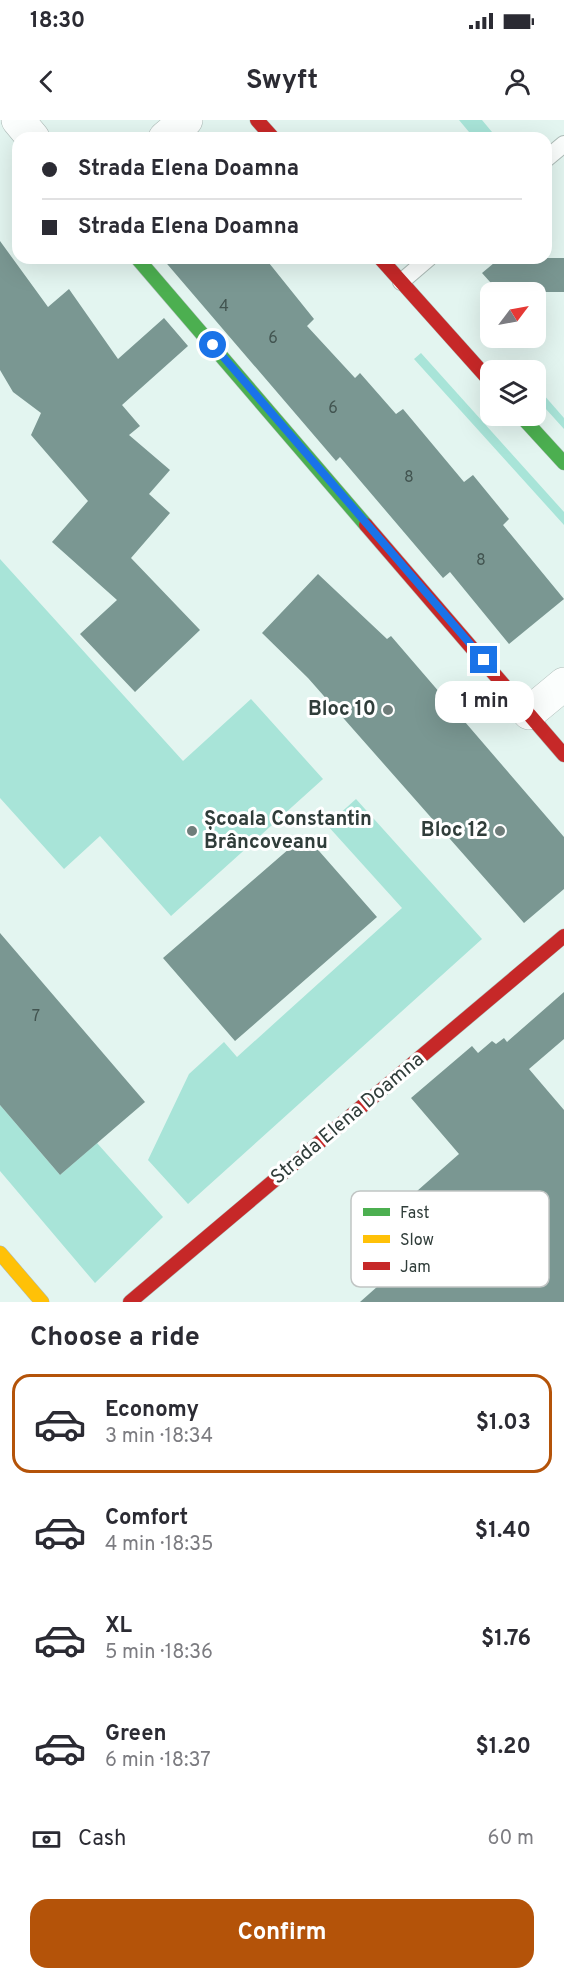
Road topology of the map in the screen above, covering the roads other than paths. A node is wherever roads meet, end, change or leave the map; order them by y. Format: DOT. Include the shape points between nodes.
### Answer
graph roads {
  1 [pos="18,120"];
  2 [pos="186,120"];
  3 [pos="257,120"];
  4 [pos="28,132"];
  5 [pos="172,132"];
  6 [pos="268,132"];
  7 [pos="564,144"];
  8 [pos="552,154"];
  9 [pos="142,264"];
  10 [pos="385,264"];
  11 [pos="422,264"];
  12 [pos="401,282"];
  13 [pos="480,370"];
  14 [pos="530,426"];
  15 [pos="564,463"];
  16 [pos="564,684"];
  17 [pos="529,713"];
  18 [pos="564,755"];
  19 [pos="564,936"];
  20 [pos="0,1253"];
  21 [pos="42,1302"];
  22 [pos="130,1302"];
  1 -- 4 [label="street"];
  2 -- 5 [label="street"];
  3 -- 6 [label="street"];
  7 -- 8 [label="lane"];
  9 -- 17 [label="street"];
  10 -- 12 [label="street"];
  11 -- 12 [label="lane"];
  12 -- 13 [label="street"];
  14 -- 15 [label="street"];
  16 -- 17 [label="street"];
  17 -- 18 [label="street"];
  19 -- 22 [label="street, Strada Elena Doamna"];
  20 -- 21 [label="street"];
}
